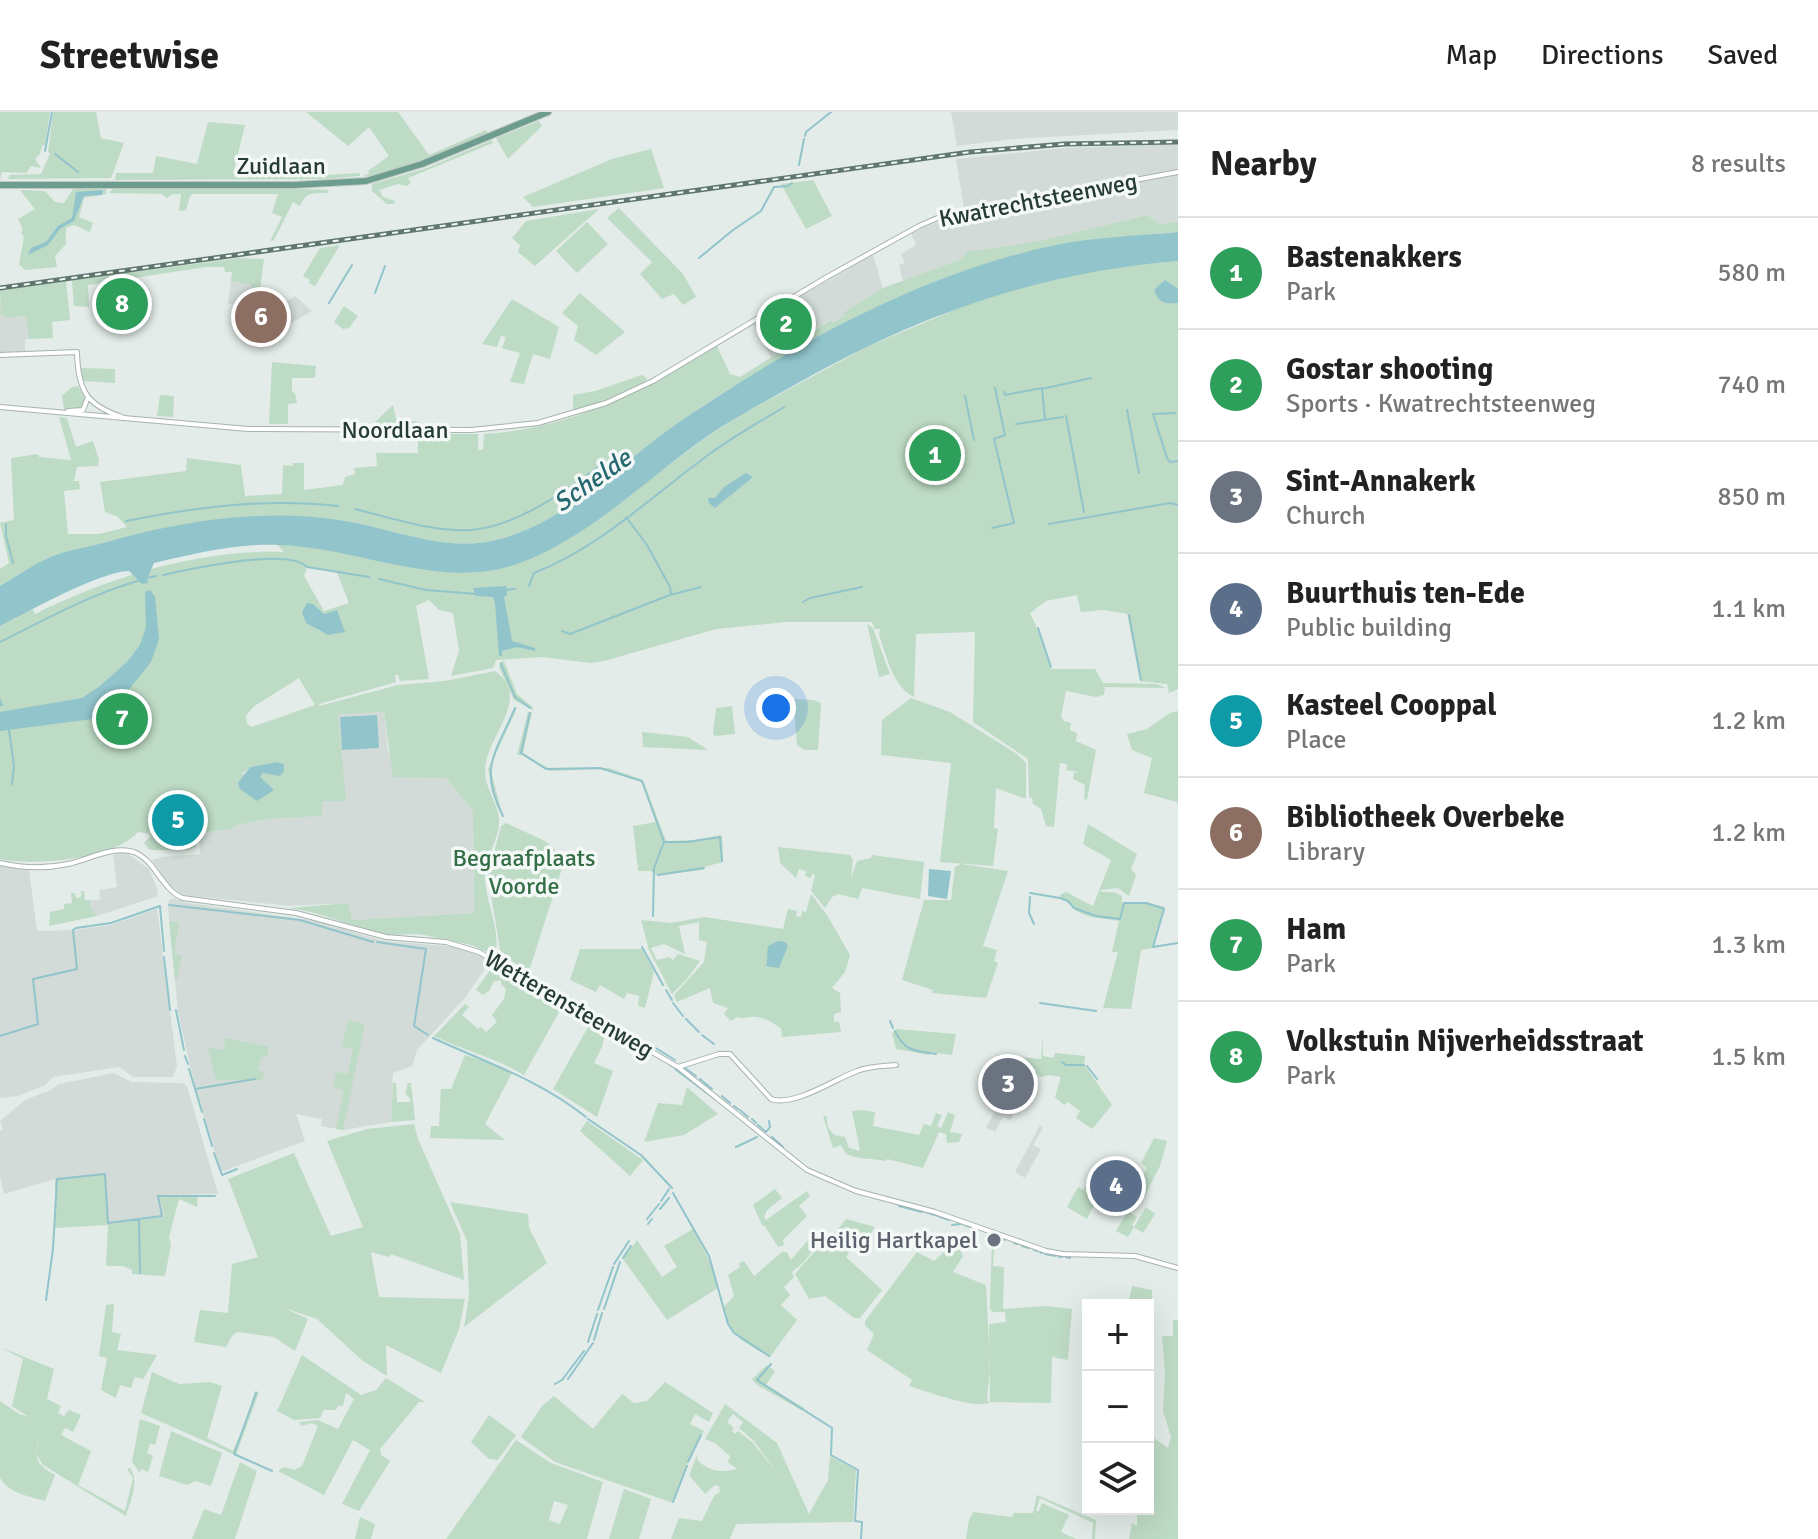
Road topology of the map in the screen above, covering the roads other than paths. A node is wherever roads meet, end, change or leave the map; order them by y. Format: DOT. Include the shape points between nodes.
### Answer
graph roads {
  1 [pos="548,112"];
  2 [pos="1178,172"];
  3 [pos="0,185"];
  4 [pos="0,355"];
  5 [pos="653,381"];
  6 [pos="88,397"];
  7 [pos="0,407"];
  8 [pos="48,411"];
  9 [pos="128,419"];
  10 [pos="0,863"];
  11 [pos="896,1065"];
  12 [pos="678,1067"];
  13 [pos="1178,1268"];
  1 -- 3 [label="main road, Zuidlaan" via="363,182"];
  2 -- 5 [label="street, Kwatrechtsteenweg" via="942,216 827,277"];
  4 -- 6 [label="street" via="77,352 79,378"];
  5 -- 9 [label="street, Noordlaan" via="574,415 505,428 248,429"];
  6 -- 8 [label="street, Noordlaan" via="80,411"];
  6 -- 9 [label="street, Noordlaan"];
  7 -- 8 [label="street, Noordlaan"];
  8 -- 9 [label="street, Noordlaan"];
  10 -- 12 [label="street, Wetterensteenweg" via="53,867 125,851 146,859 169,891 188,900 296,913 386,937 446,942 479,952"];
  11 -- 12 [label="street, Wetterensteenweg" via="862,1069 778,1101 730,1054"];
  12 -- 13 [label="street" via="807,1170 854,1190 1053,1252 1135,1256"];
}
